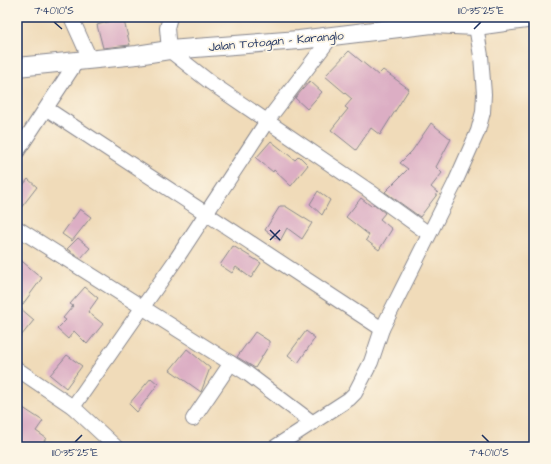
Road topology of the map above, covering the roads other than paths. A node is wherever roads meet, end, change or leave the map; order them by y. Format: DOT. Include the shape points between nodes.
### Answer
graph roads {
  1 [pos="71,17"];
  2 [pos="170,17"];
  3 [pos="534,18"];
  4 [pos="492,23"];
  5 [pos="332,36"];
  6 [pos="169,50"];
  7 [pos="84,60"];
  8 [pos="17,67"];
  9 [pos="47,109"];
  10 [pos="267,121"];
  11 [pos="17,152"];
  12 [pos="205,214"];
  13 [pos="17,228"];
  14 [pos="429,234"];
  15 [pos="142,307"];
  16 [pos="382,329"];
  17 [pos="231,363"];
  18 [pos="17,369"];
  19 [pos="73,407"];
  20 [pos="193,419"];
  21 [pos="313,423"];
  22 [pos="116,447"];
  23 [pos="275,447"];
  1 -- 7 [label="street"];
  2 -- 6 [label="street" via="167,28"];
  3 -- 4 [label="main road, Jalan Totogan - Karanglo"];
  4 -- 5 [label="main road, Jalan Totogan - Karanglo" via="432,24"];
  4 -- 14 [label="street" via="483,76 483,112 478,131"];
  5 -- 6 [label="main road, Jalan Totogan - Karanglo"];
  5 -- 10 [label="street"];
  6 -- 7 [label="main road, Jalan Totogan - Karanglo"];
  6 -- 10 [label="street" via="211,83"];
  7 -- 8 [label="main road, Jalan Totogan - Karanglo"];
  7 -- 9 [label="street"];
  9 -- 11 [label="street"];
  9 -- 12 [label="street"];
  10 -- 12 [label="street"];
  10 -- 14 [label="street"];
  12 -- 15 [label="street"];
  12 -- 16 [label="street"];
  13 -- 15 [label="street"];
  14 -- 16 [label="street"];
  15 -- 17 [label="street"];
  15 -- 19 [label="street"];
  16 -- 21 [label="street" via="371,362 355,393"];
  17 -- 20 [label="street"];
  17 -- 21 [label="street"];
  18 -- 19 [label="street"];
  19 -- 22 [label="street"];
  21 -- 23 [label="street"];
}
